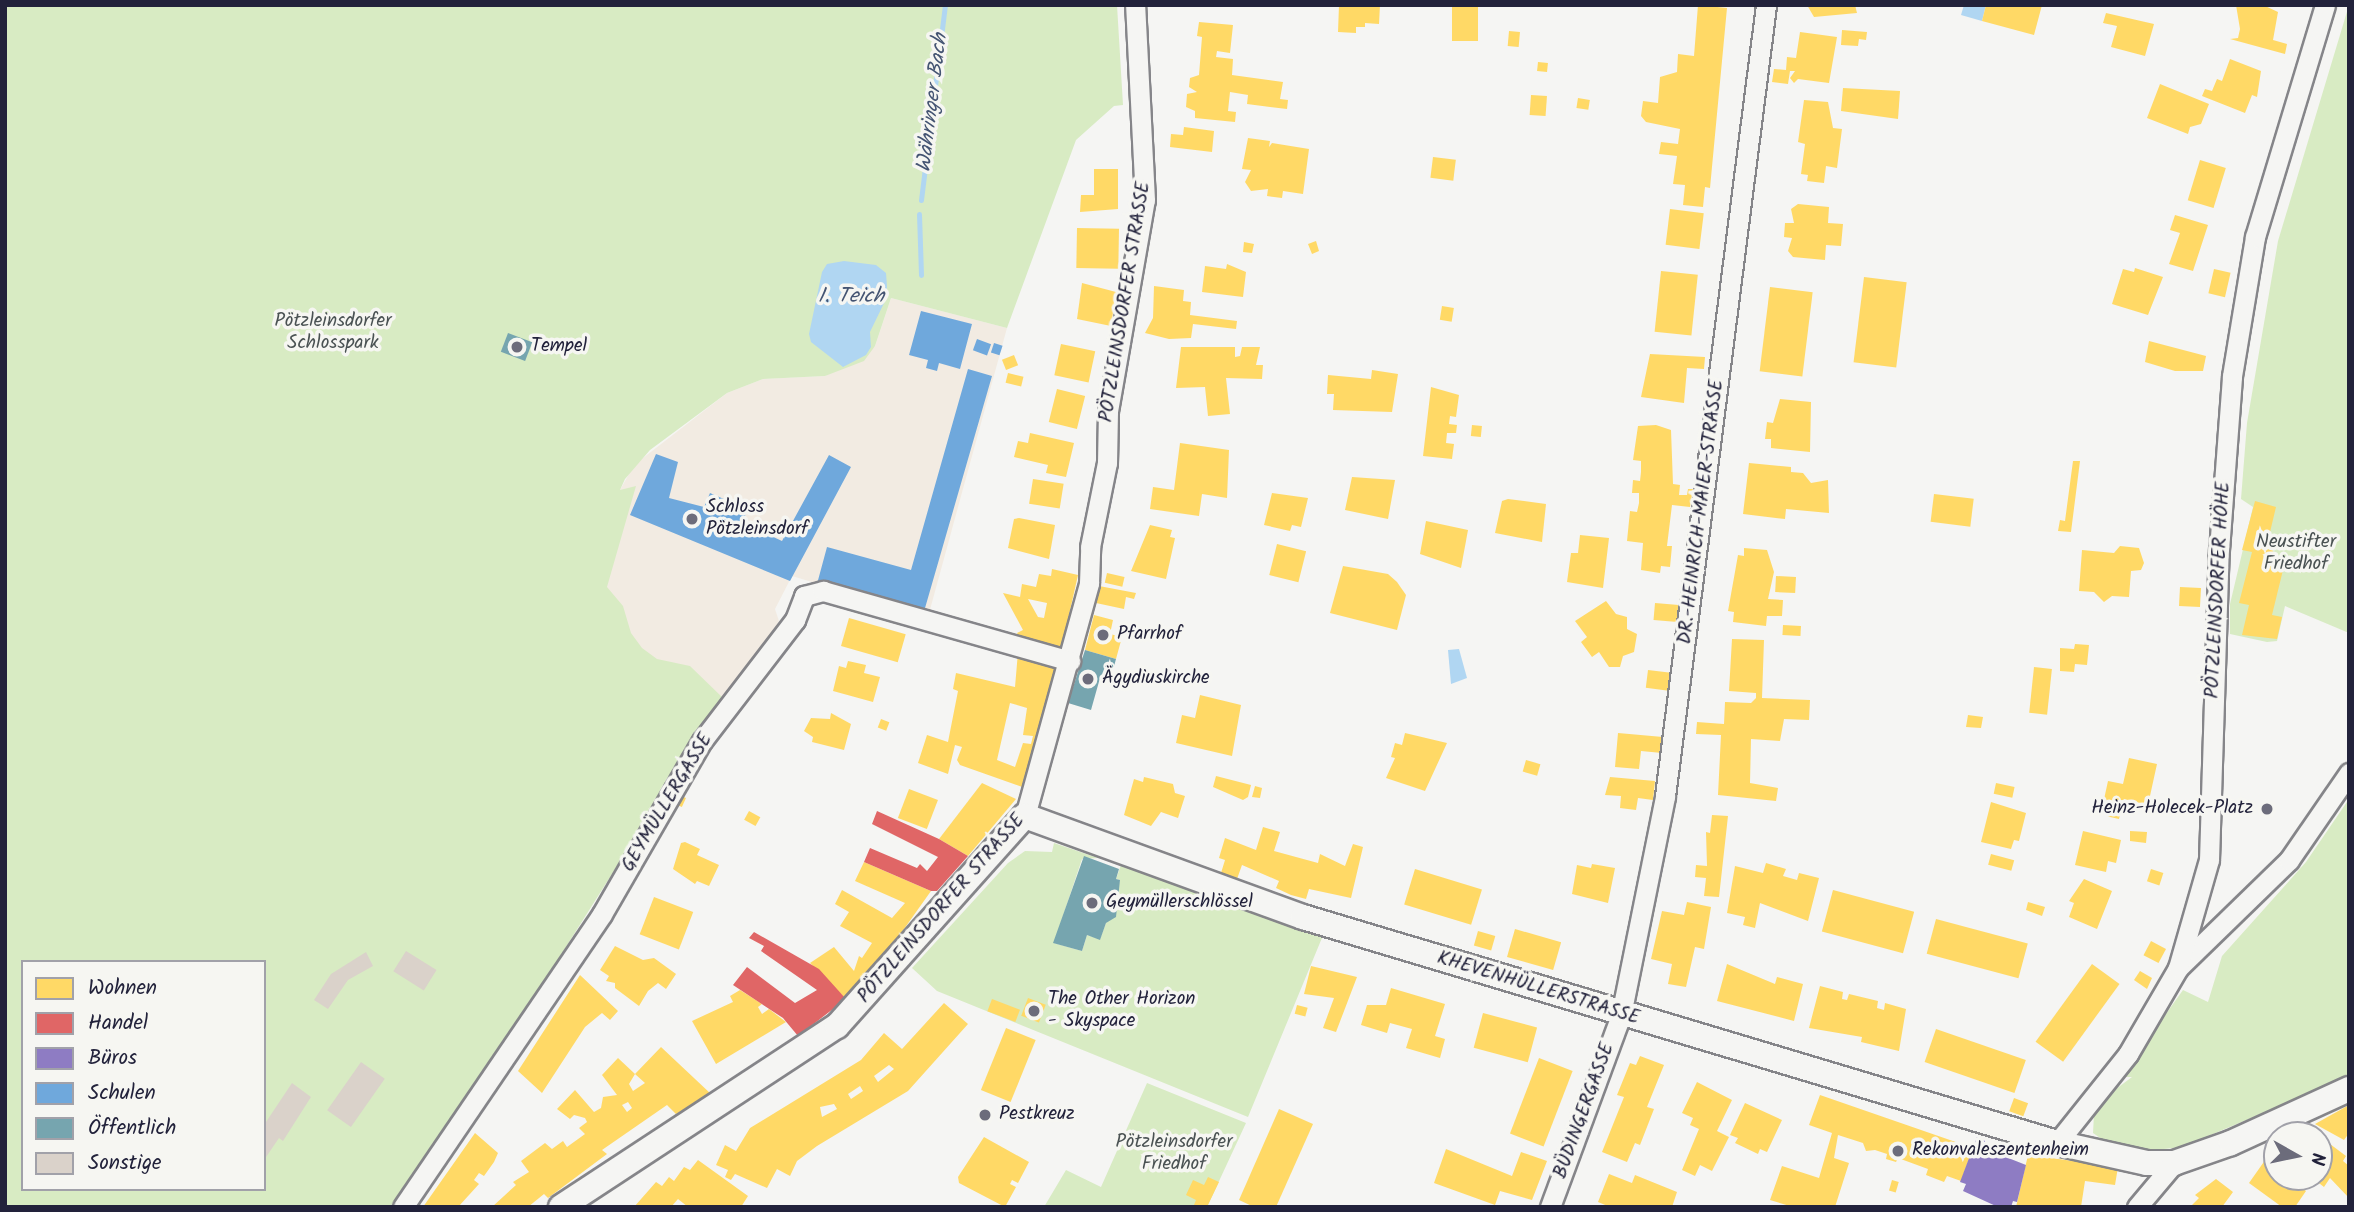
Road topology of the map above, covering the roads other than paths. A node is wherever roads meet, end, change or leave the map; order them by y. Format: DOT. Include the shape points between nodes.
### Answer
graph roads {
  1 [pos="1135,5"];
  2 [pos="1766,5"];
  3 [pos="2325,5"];
  4 [pos="1070,661"];
  5 [pos="2349,773"];
  6 [pos="1026,816"];
  7 [pos="2178,968"];
  8 [pos="1621,1015"];
  9 [pos="2349,1089"];
  10 [pos="2057,1143"];
  11 [pos="2174,1163"];
  12 [pos="403,1207"];
  13 [pos="561,1207"];
  14 [pos="1550,1207"];
  15 [pos="2137,1207"];
  1 -- 4 [label="street, PÖTZLEINSDORFER STRASSE" via="1145,200 1108,411 1107,463 1090,547 1089,583"];
  2 -- 8 [label="street, DR.-HEINRICH-MAIER-STRASSE" via="1665,796"];
  3 -- 7 [label="street, PÖTZLEINSDORFER HÖHE" via="2255,237 2232,376 2219,550 2209,860"];
  4 -- 6 [label="street, PÖTZLEINSDORFER STRASSE"];
  4 -- 12 [label="street, GEYMÜLLERGASSE" via="823,591 804,596 795,620 702,741 602,914"];
  5 -- 7 [label="street" via="2290,860"];
  6 -- 8 [label="street, KHEVENHÜLLERSTRASSE" via="1303,918"];
  6 -- 13 [label="street, PÖTZLEINSDORFER STRASSE" via="837,1026"];
  7 -- 10 [label="street, PÖTZLEINSDORFER HÖHE" via="2128,1054"];
  8 -- 10 [label="street, KHEVENHÜLLERSTRASSE"];
  8 -- 14 [label="street, BÜDINGERGASSE"];
  9 -- 11 [label="street" via="2231,1143"];
  10 -- 11 [label="street, KHEVENHÜLLERSTRASSE" via="2147,1163"];
  11 -- 15 [label="street"];
}
